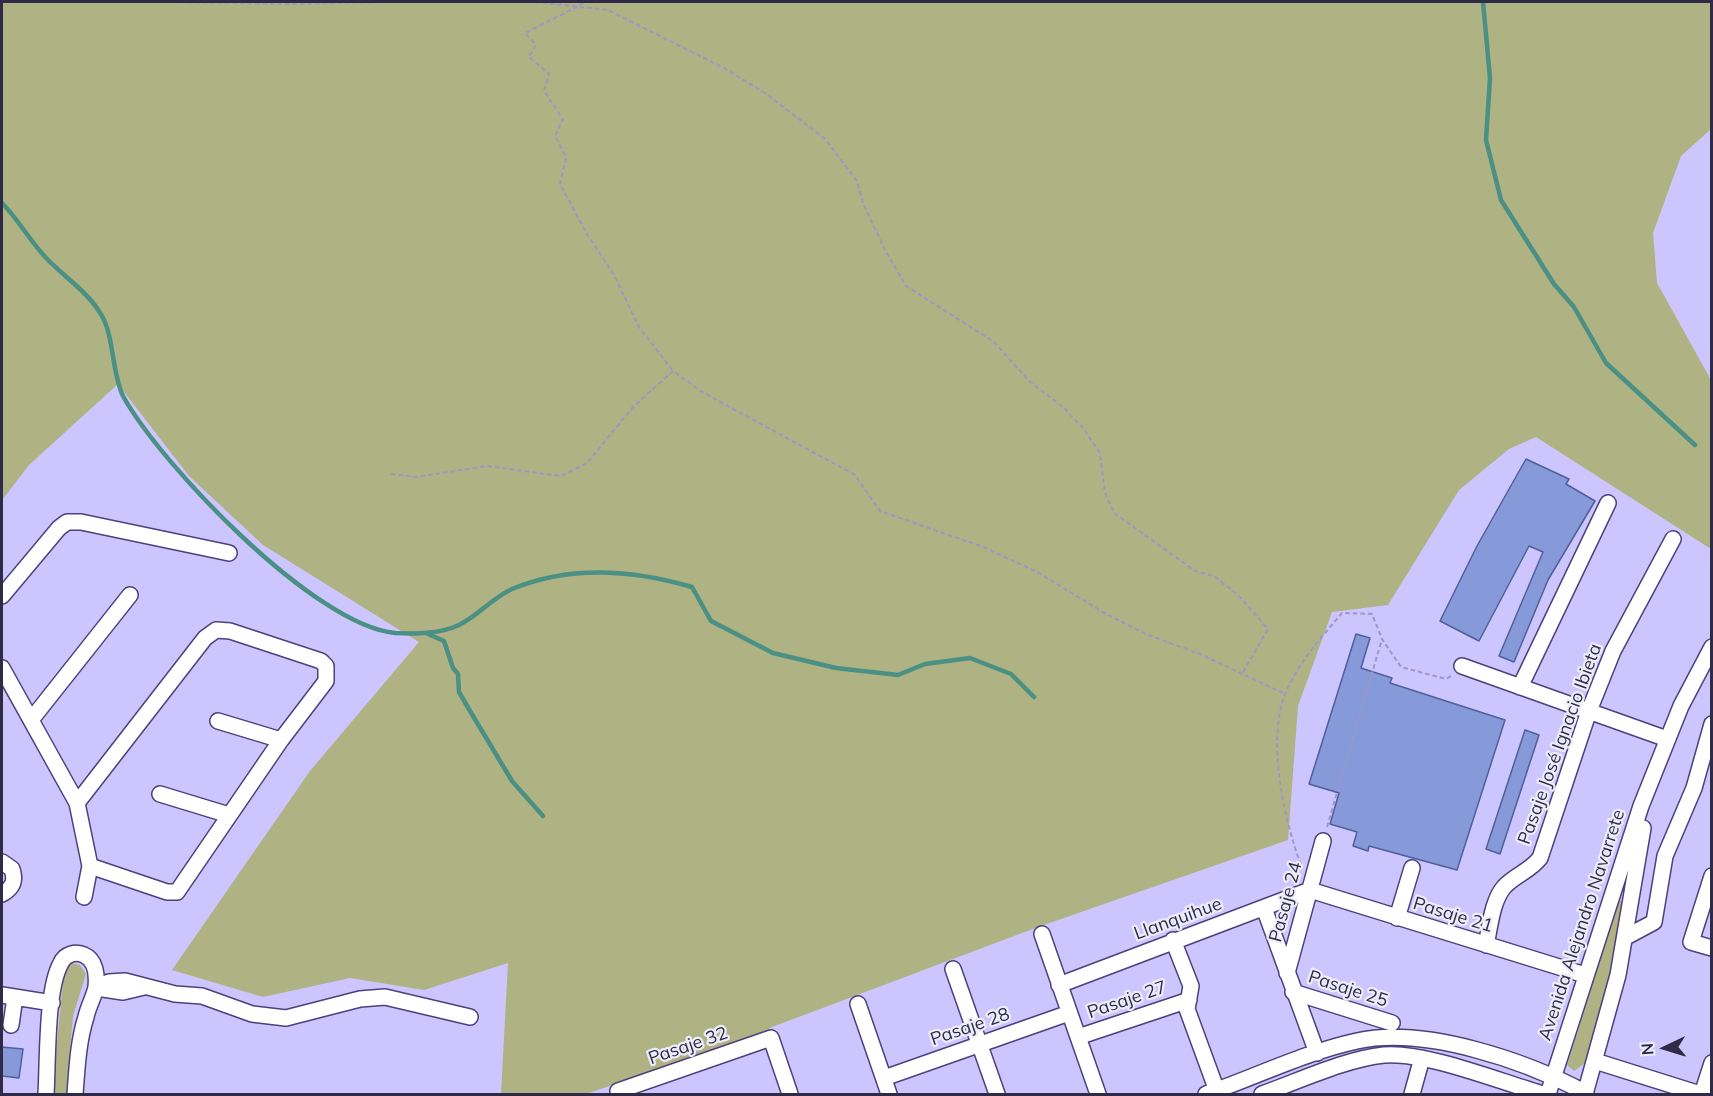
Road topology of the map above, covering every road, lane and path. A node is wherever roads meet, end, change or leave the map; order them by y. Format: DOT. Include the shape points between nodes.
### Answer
graph roads {
  1 [pos="165,2"];
  2 [pos="385,2"];
  3 [pos="535,2"];
  4 [pos="583,2"];
  5 [pos="579,6"];
  6 [pos="673,371"];
  7 [pos="391,474"];
  8 [pos="1608,502"];
  9 [pos="1673,539"];
  10 [pos="229,553"];
  11 [pos="130,595"];
  12 [pos="2,596"];
  13 [pos="1382,639"];
  14 [pos="1712,647"];
  15 [pos="1462,666"];
  16 [pos="2,668"];
  17 [pos="1242,674"];
  18 [pos="1520,687"];
  19 [pos="1285,694"];
  20 [pos="1589,711"];
  21 [pos="31,720"];
  22 [pos="218,721"];
  23 [pos="1712,724"];
  24 [pos="1667,739"];
  25 [pos="280,740"];
  26 [pos="1657,770"];
  27 [pos="160,794"];
  28 [pos="77,803"];
  29 [pos="229,815"];
  30 [pos="1323,841"];
  31 [pos="2,862"];
  32 [pos="90,866"];
  33 [pos="1302,867"];
  34 [pos="1412,868"];
  35 [pos="1712,876"];
  36 [pos="1310,890"];
  37 [pos="2,894"];
  38 [pos="84,897"];
  39 [pos="1264,908"];
  40 [pos="1705,917"];
  41 [pos="1397,918"];
  42 [pos="1042,934"];
  43 [pos="1626,937"];
  44 [pos="1173,940"];
  45 [pos="1486,945"];
  46 [pos="1712,948"];
  47 [pos="953,969"];
  48 [pos="1287,973"];
  49 [pos="1585,975"];
  50 [pos="1059,985"];
  51 [pos="96,987"];
  52 [pos="1293,992"];
  53 [pos="8,996"];
  54 [pos="1189,999"];
  55 [pos="52,1003"];
  56 [pos="858,1004"];
  57 [pos="1069,1013"];
  58 [pos="470,1017"];
  59 [pos="1392,1023"];
  60 [pos="11,1025"];
  61 [pos="1078,1037"];
  62 [pos="980,1044"];
  63 [pos="1317,1053"];
  64 [pos="1422,1059"];
  65 [pos="1595,1061"];
  66 [pos="1712,1063"];
  67 [pos="1554,1076"];
  68 [pos="884,1078"];
  69 [pos="618,1091"];
  70 [pos="1211,1093"];
  71 [pos="1585,1094"];
  72 [pos="46,1095"];
  73 [pos="75,1095"];
  74 [pos="790,1095"];
  75 [pos="889,1095"];
  76 [pos="997,1095"];
  77 [pos="1098,1095"];
  78 [pos="1262,1095"];
  79 [pos="1412,1095"];
  80 [pos="1543,1095"];
  81 [pos="1548,1095"];
  82 [pos="1563,1095"];
  83 [pos="1701,1095"];
  1 -- 2 [label="path"];
  3 -- 5 [label="path"];
  4 -- 5 [label="path"];
  5 -- 6 [label="path" via="525,33 536,45 528,57 549,74 544,91 563,119 555,136 566,157 560,184 613,273 639,327"];
  5 -- 17 [label="path" via="608,10 680,44 765,93 825,139 857,181 863,203 906,286 994,342 1029,381 1063,406 1100,453 1105,493 1114,513 1195,571 1214,576 1240,597 1268,629"];
  6 -- 7 [label="path" via="633,407 587,463 561,476 486,466 416,477"];
  6 -- 17 [label="path" via="702,392 855,475 880,511 986,548 1039,573 1127,624"];
  8 -- 18 [label="street"];
  9 -- 20 [label="street, Pasaje José Ignacio Ibieta" via="1613,651"];
  10 -- 12 [label="street" via="67,522"];
  11 -- 21 [label="street"];
  13 -- 15 [label="path" via="1401,667 1446,679"];
  13 -- 19 [label="path" via="1372,614 1342,613 1308,653"];
  13 -- 30 [label="path"];
  14 -- 24 [label="street, Avenida Alejandro Navarrete"];
  15 -- 18 [label="street"];
  16 -- 21 [label="street"];
  17 -- 19 [label="path"];
  18 -- 20 [label="street"];
  19 -- 33 [label="path" via="1277,761"];
  20 -- 24 [label="street"];
  20 -- 45 [label="street, Pasaje José Ignacio Ibieta" via="1540,858 1498,895"];
  21 -- 28 [label="street"];
  22 -- 25 [label="street"];
  23 -- 43 [label="street" via="1694,788 1665,856 1654,922"];
  24 -- 26 [label="street, Avenida Alejandro Navarrete"];
  25 -- 28 [label="street" via="326,681 326,666 309,657 216,630 205,638"];
  25 -- 29 [label="street"];
  26 -- 43 [label="street, Avenida Alejandro Navarrete" via="1641,837"];
  26 -- 49 [label="street, Avenida Alejandro Navarrete" via="1641,806"];
  27 -- 29 [label="street"];
  28 -- 32 [label="street"];
  29 -- 32 [label="street" via="174,893"];
  30 -- 36 [label="street, Pasaje 24"];
  31 -- 37 [label="street" via="12,869 14,882"];
  32 -- 38 [label="street"];
  34 -- 41 [label="street"];
  35 -- 40 [label="street"];
  36 -- 39 [label="street, Llanquihue"];
  36 -- 41 [label="street, Pasaje 21"];
  36 -- 48 [label="street, Pasaje 24"];
  39 -- 44 [label="street, Llanquihue"];
  39 -- 48 [label="street, Pasaje 25"];
  40 -- 46 [label="street" via="1691,942"];
  41 -- 45 [label="street, Pasaje 21"];
  42 -- 50 [label="street"];
  43 -- 65 [label="street, Avenida Alejandro Navarrete"];
  44 -- 50 [label="street, Llanquihue"];
  44 -- 54 [label="street" via="1191,986"];
  45 -- 49 [label="street, Pasaje 21"];
  47 -- 62 [label="street"];
  48 -- 52 [label="street, Pasaje 25"];
  49 -- 67 [label="street, Avenida Alejandro Navarrete"];
  50 -- 57 [label="street"];
  51 -- 55 [label="street" via="92,961 84,954 69,955 60,963"];
  51 -- 58 [label="street" via="116,981 202,996 274,1018 385,997"];
  51 -- 73 [label="street" via="81,1040"];
  52 -- 59 [label="street, Pasaje 25"];
  52 -- 63 [label="street, Pasaje 25"];
  53 -- 55 [label="street"];
  53 -- 60 [label="street"];
  54 -- 61 [label="street, Pasaje 27"];
  54 -- 70 [label="street" via="1187,1009"];
  55 -- 72 [label="street"];
  56 -- 68 [label="street"];
  57 -- 61 [label="street"];
  57 -- 62 [label="street, Pasaje 28"];
  61 -- 77 [label="street"];
  62 -- 68 [label="street, Pasaje 28"];
  62 -- 76 [label="street"];
  63 -- 67 [label="street" via="1355,1041 1415,1037 1444,1042"];
  63 -- 70 [label="street"];
  64 -- 78 [label="street" via="1372,1057"];
  64 -- 79 [label="street"];
  64 -- 80 [label="street"];
  65 -- 71 [label="street, Avenida Alejandro Navarrete"];
  65 -- 83 [label="street"];
  66 -- 83 [label="street"];
  67 -- 71 [label="street"];
  67 -- 81 [label="street, Avenida Alejandro Navarrete"];
  68 -- 75 [label="street"];
  69 -- 74 [label="street, Pasaje 32" via="771,1038"];
  71 -- 82 [label="street"];
}
